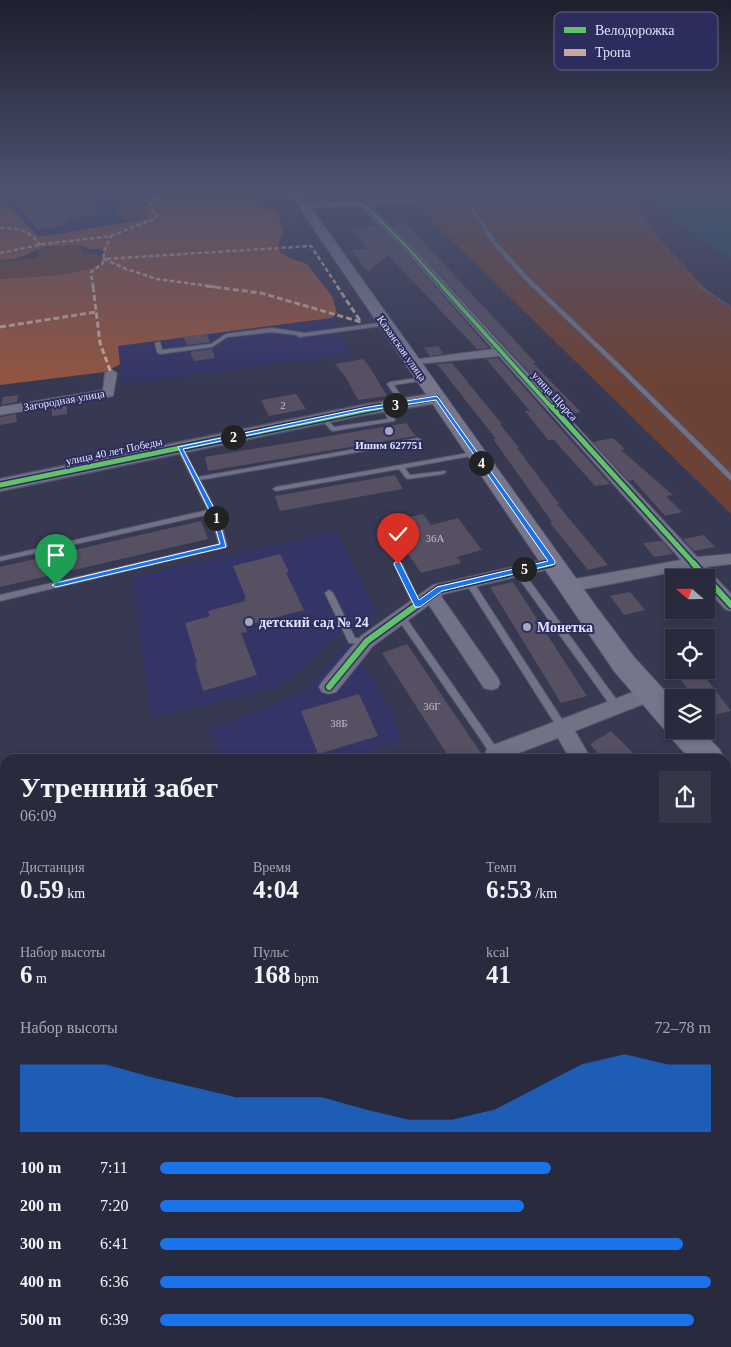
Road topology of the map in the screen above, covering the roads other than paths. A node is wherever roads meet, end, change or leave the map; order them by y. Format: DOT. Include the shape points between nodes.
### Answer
graph roads {
  1 [pos="338,254"];
  2 [pos="413,254"];
  3 [pos="504,254"];
  4 [pos="386,324"];
  5 [pos="304,334"];
  6 [pos="291,336"];
  7 [pos="158,343"];
  8 [pos="500,352"];
  9 [pos="418,371"];
  10 [pos="111,373"];
  11 [pos="437,398"];
  12 [pos="390,399"];
  13 [pos="0,411"];
  14 [pos="418,440"];
  15 [pos="180,448"];
  16 [pos="474,454"];
  17 [pos="401,467"];
  18 [pos="443,472"];
  19 [pos="731,478"];
  20 [pos="196,479"];
  21 [pos="0,486"];
  22 [pos="276,489"];
  23 [pos="212,511"];
  24 [pos="0,559"];
  25 [pos="731,559"];
  26 [pos="552,563"];
  27 [pos="693,563"];
  28 [pos="398,564"];
  29 [pos="518,571"];
  30 [pos="469,582"];
  31 [pos="569,586"];
  32 [pos="329,593"];
  33 [pos="0,598"];
  34 [pos="424,600"];
  35 [pos="731,605"];
  36 [pos="401,617"];
  37 [pos="367,641"];
  38 [pos="491,683"];
  39 [pos="328,687"];
  40 [pos="649,694"];
  41 [pos="616,706"];
  42 [pos="665,711"];
  43 [pos="562,727"];
  44 [pos="690,739"];
  45 [pos="495,753"];
  46 [pos="578,754"];
  47 [pos="704,754"];
  1 -- 4 [label="main road, Казанская улица"];
  2 -- 8 [label="street, улица Щорса"];
  3 -- 19 [label="lane"];
  4 -- 5 [label="lane"];
  4 -- 9 [label="main road, Казанская улица"];
  5 -- 6 [label="lane"];
  5 -- 7 [label="lane" via="272,330 226,336 212,345 160,352"];
  8 -- 9 [label="street"];
  8 -- 27 [label="street, улица Щорса"];
  9 -- 11 [label="main road, Казанская улица"];
  9 -- 12 [label="lane" via="390,384"];
  10 -- 13 [label="street, Загородная улица" via="109,393"];
  11 -- 12 [label="street, улица 40 лет Победы"];
  11 -- 16 [label="main road, Казанская улица"];
  12 -- 15 [label="street, улица 40 лет Победы" via="323,418"];
  14 -- 20 [label="lane"];
  15 -- 20 [label="lane"];
  15 -- 21 [label="street, улица 40 лет Победы"];
  16 -- 17 [label="lane"];
  16 -- 26 [label="main road, Казанская улица"];
  17 -- 18 [label="lane" via="408,477"];
  17 -- 22 [label="lane"];
  20 -- 23 [label="lane"];
  23 -- 24 [label="lane"];
  23 -- 33 [label="lane" via="224,545"];
  25 -- 27 [label="street"];
  26 -- 29 [label="street"];
  26 -- 31 [label="main road, Казанская улица"];
  27 -- 31 [label="street"];
  27 -- 35 [label="street, улица Щорса"];
  28 -- 34 [label="lane"];
  29 -- 30 [label="street"];
  29 -- 41 [label="lane"];
  30 -- 34 [label="street" via="440,589"];
  30 -- 43 [label="lane"];
  31 -- 40 [label="main road, Казанская улица"];
  32 -- 37 [label="lane" via="352,641"];
  34 -- 36 [label="street"];
  34 -- 38 [label="street"];
  36 -- 37 [label="street"];
  36 -- 45 [label="lane"];
  37 -- 39 [label="street"];
  40 -- 41 [label="street"];
  40 -- 42 [label="main road, Казанская улица"];
  41 -- 43 [label="street"];
  43 -- 45 [label="street"];
  43 -- 46 [label="street"];
  44 -- 47 [label="main road"];
}
